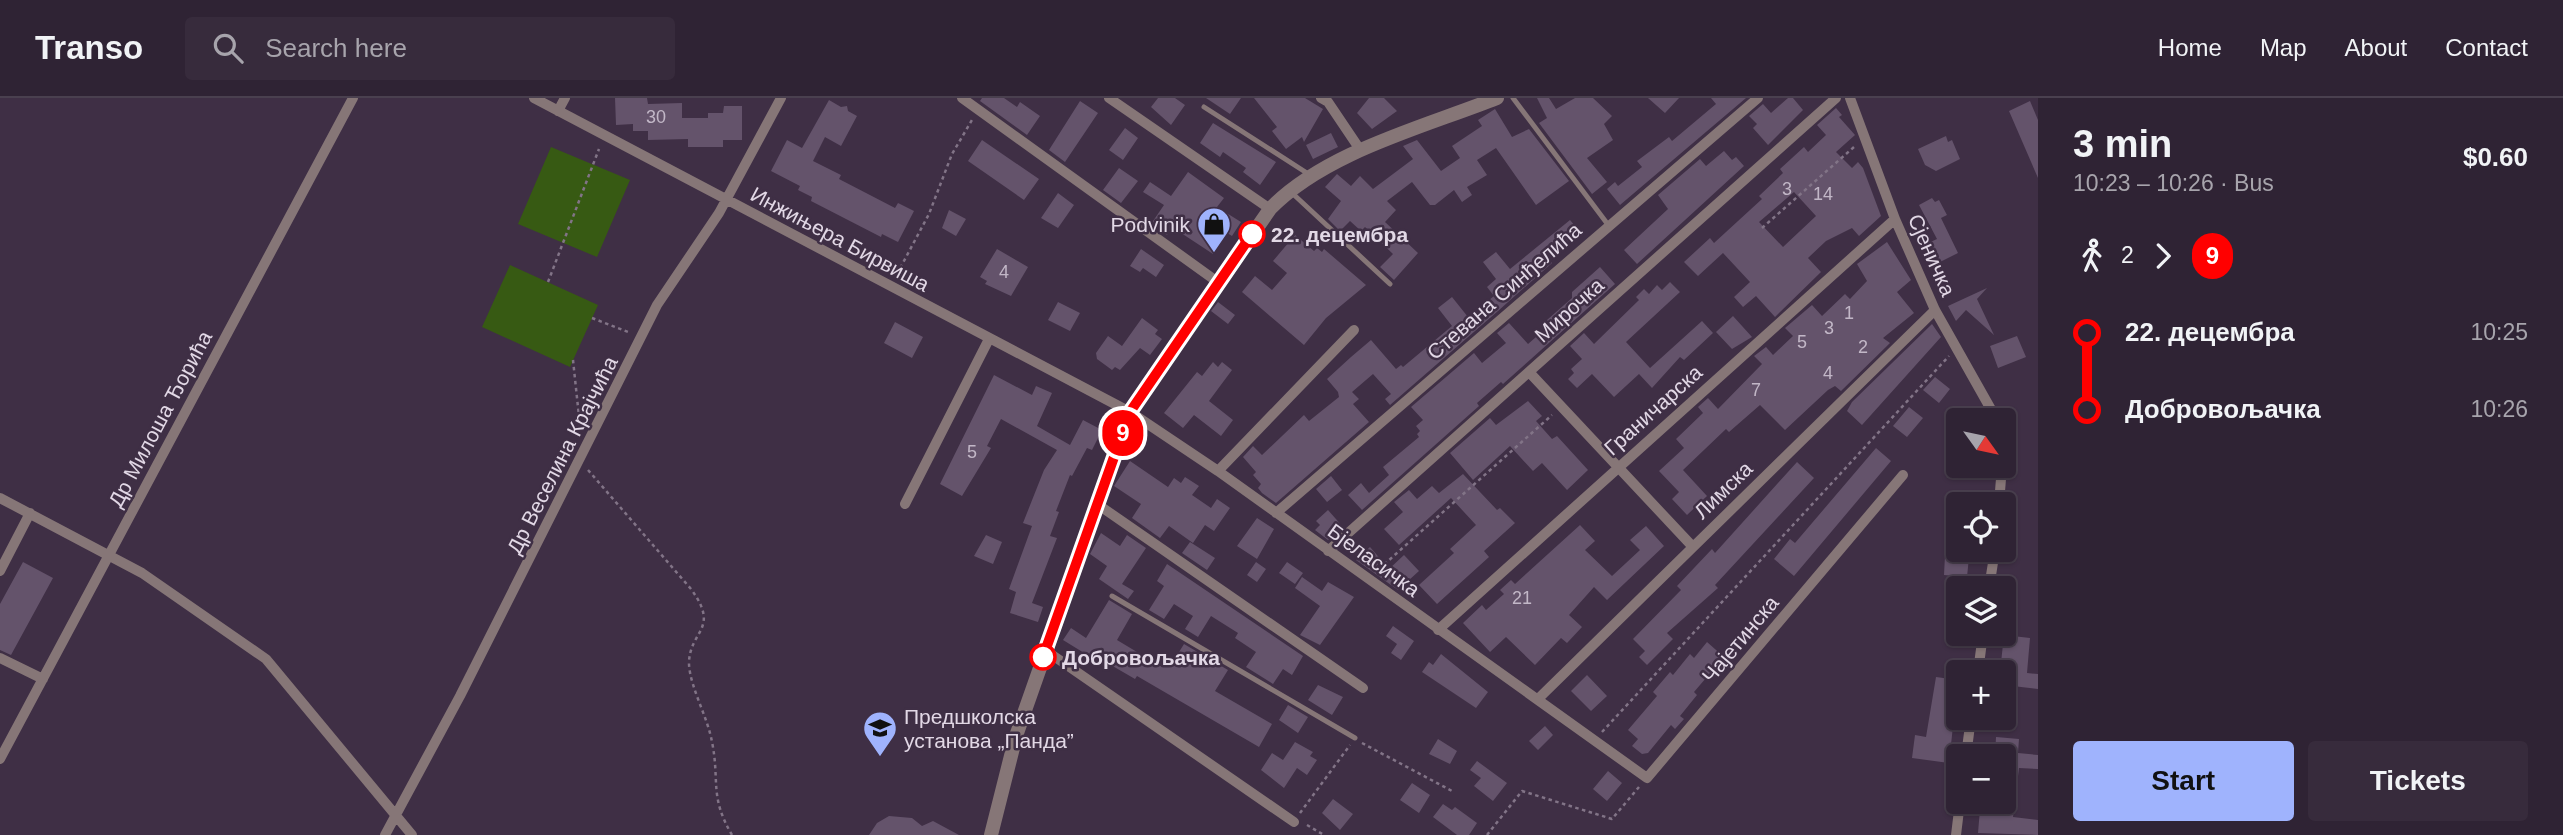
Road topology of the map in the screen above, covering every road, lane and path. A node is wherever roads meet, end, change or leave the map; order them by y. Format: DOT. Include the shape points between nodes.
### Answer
graph roads {
  1 [pos="353,98"];
  2 [pos="534,98"];
  3 [pos="565,98"];
  4 [pos="781,98"];
  5 [pos="962,98"];
  6 [pos="1109,98"];
  7 [pos="1321,98"];
  8 [pos="1497,98"];
  9 [pos="1513,98"];
  10 [pos="1758,98"];
  11 [pos="1836,98"];
  12 [pos="1850,98"];
  13 [pos="1204,107"];
  14 [pos="979,110"];
  15 [pos="558,111"];
  16 [pos="1863,138"];
  17 [pos="599,149"];
  18 [pos="1361,151"];
  19 [pos="1310,176"];
  20 [pos="1288,190"];
  21 [pos="725,200"];
  22 [pos="1270,209"];
  23 [pos="1895,219"];
  24 [pos="1609,226"];
  25 [pos="1762,228"];
  26 [pos="548,282"];
  27 [pos="1219,283"];
  28 [pos="1390,284"];
  29 [pos="891,286"];
  30 [pos="1935,310"];
  31 [pos="592,318"];
  32 [pos="1354,330"];
  33 [pos="644,337"];
  34 [pos="989,339"];
  35 [pos="1957,347"];
  36 [pos="573,360"];
  37 [pos="1529,372"];
  38 [pos="1561,407"];
  39 [pos="1990,408"];
  40 [pos="1130,412"];
  41 [pos="581,428"];
  42 [pos="584,455"];
  43 [pos="1617,469"];
  44 [pos="1218,471"];
  45 [pos="1903,475"];
  46 [pos="0,498"];
  47 [pos="905,504"];
  48 [pos="1097,504"];
  49 [pos="30,513"];
  50 [pos="1276,513"];
  51 [pos="1693,547"];
  52 [pos="1328,551"];
  53 [pos="109,555"];
  54 [pos="0,571"];
  55 [pos="1368,578"];
  56 [pos="1112,596"];
  57 [pos="1438,630"];
  58 [pos="1045,650"];
  59 [pos="0,658"];
  60 [pos="43,679"];
  61 [pos="1363,688"];
  62 [pos="1539,698"];
  63 [pos="1355,738"];
  64 [pos="1595,739"];
  65 [pos="0,759"];
  66 [pos="1647,778"];
  67 [pos="1452,791"];
  68 [pos="1959,814"];
  69 [pos="395,815"];
  70 [pos="1294,821"];
  71 [pos="385,835"];
  72 [pos="412,835"];
  73 [pos="732,835"];
  74 [pos="991,835"];
  75 [pos="1324,835"];
  76 [pos="1486,835"];
  77 [pos="1956,835"];
  1 -- 53 [label="street, Др Милоша Ђорића"];
  2 -- 15 [label="street, Инжињера Бирвиша"];
  3 -- 15 [label="street"];
  4 -- 21 [label="street, Др Веселина Крајчића"];
  5 -- 14 [label="street"];
  6 -- 22 [label="street"];
  7 -- 18 [label="street"];
  8 -- 18 [label="street"];
  9 -- 24 [label="lane"];
  10 -- 24 [label="street, Стевана Синђелића"];
  11 -- 37 [label="street, Мирочка"];
  12 -- 16 [label="street, Сјеничка"];
  13 -- 19 [label="lane"];
  14 -- 27 [label="street"];
  14 -- 29 [label="path" via="964,130 929,214"];
  15 -- 21 [label="street, Инжињера Бирвиша"];
  16 -- 23 [label="street, Сјеничка"];
  16 -- 25 [label="path"];
  17 -- 26 [label="path"];
  18 -- 19 [label="street"];
  19 -- 20 [label="street"];
  20 -- 22 [label="street"];
  20 -- 28 [label="lane"];
  21 -- 29 [label="street, Инжињера Бирвиша"];
  21 -- 33 [label="street, Др Веселина Крајчића" via="669,285"];
  22 -- 27 [label="street"];
  23 -- 30 [label="street, Сјеничка"];
  23 -- 43 [label="street, Граничарска"];
  24 -- 50 [label="street, Стевана Синђелића"];
  27 -- 40 [label="street"];
  29 -- 34 [label="street, Инжињера Бирвиша"];
  30 -- 35 [label="street, Сјеничка"];
  30 -- 51 [label="street, Лимска"];
  31 -- 33 [label="path"];
  32 -- 44 [label="street"];
  33 -- 42 [label="street, Др Веселина Крајчића"];
  34 -- 40 [label="street, Инжињера Бирвиша"];
  34 -- 47 [label="street"];
  35 -- 39 [label="street, Сјеничка"];
  35 -- 64 [label="path"];
  36 -- 41 [label="path"];
  37 -- 38 [label="street"];
  37 -- 52 [label="street, Мирочка"];
  38 -- 43 [label="street"];
  38 -- 55 [label="path"];
  40 -- 44 [label="street, Бјеласичка"];
  40 -- 48 [label="street"];
  42 -- 69 [label="street, Др Веселина Крајчића"];
  42 -- 73 [label="path" via="592,477 691,589 703,611 703,626 689,663 712,741 717,801"];
  43 -- 51 [label="street"];
  43 -- 57 [label="street, Граничарска"];
  44 -- 50 [label="street, Бјеласичка"];
  45 -- 66 [label="street, Чајетинска"];
  46 -- 49 [label="street"];
  48 -- 58 [label="street"];
  48 -- 61 [label="street"];
  49 -- 53 [label="street"];
  49 -- 54 [label="street"];
  50 -- 52 [label="street, Бјеласичка"];
  51 -- 62 [label="street, Лимска"];
  52 -- 55 [label="street, Бјеласичка"];
  53 -- 60 [label="street, Др Милоша Ђорића"];
  53 -- 69 [label="street" via="266,659"];
  55 -- 57 [label="street, Бјеласичка"];
  56 -- 63 [label="lane"];
  57 -- 62 [label="street, Бјеласичка"];
  58 -- 70 [label="street"];
  58 -- 74 [label="street" via="1016,736"];
  59 -- 60 [label="street"];
  60 -- 65 [label="street, Др Милоша Ђорића"];
  62 -- 64 [label="street, Бјеласичка"];
  63 -- 67 [label="path"];
  63 -- 70 [label="path"];
  64 -- 66 [label="street"];
  66 -- 76 [label="path" via="1612,819 1522,791"];
  68 -- 77 [label="street"];
  69 -- 71 [label="street, Др Веселина Крајчића"];
  69 -- 72 [label="street"];
  70 -- 75 [label="path"];
}
